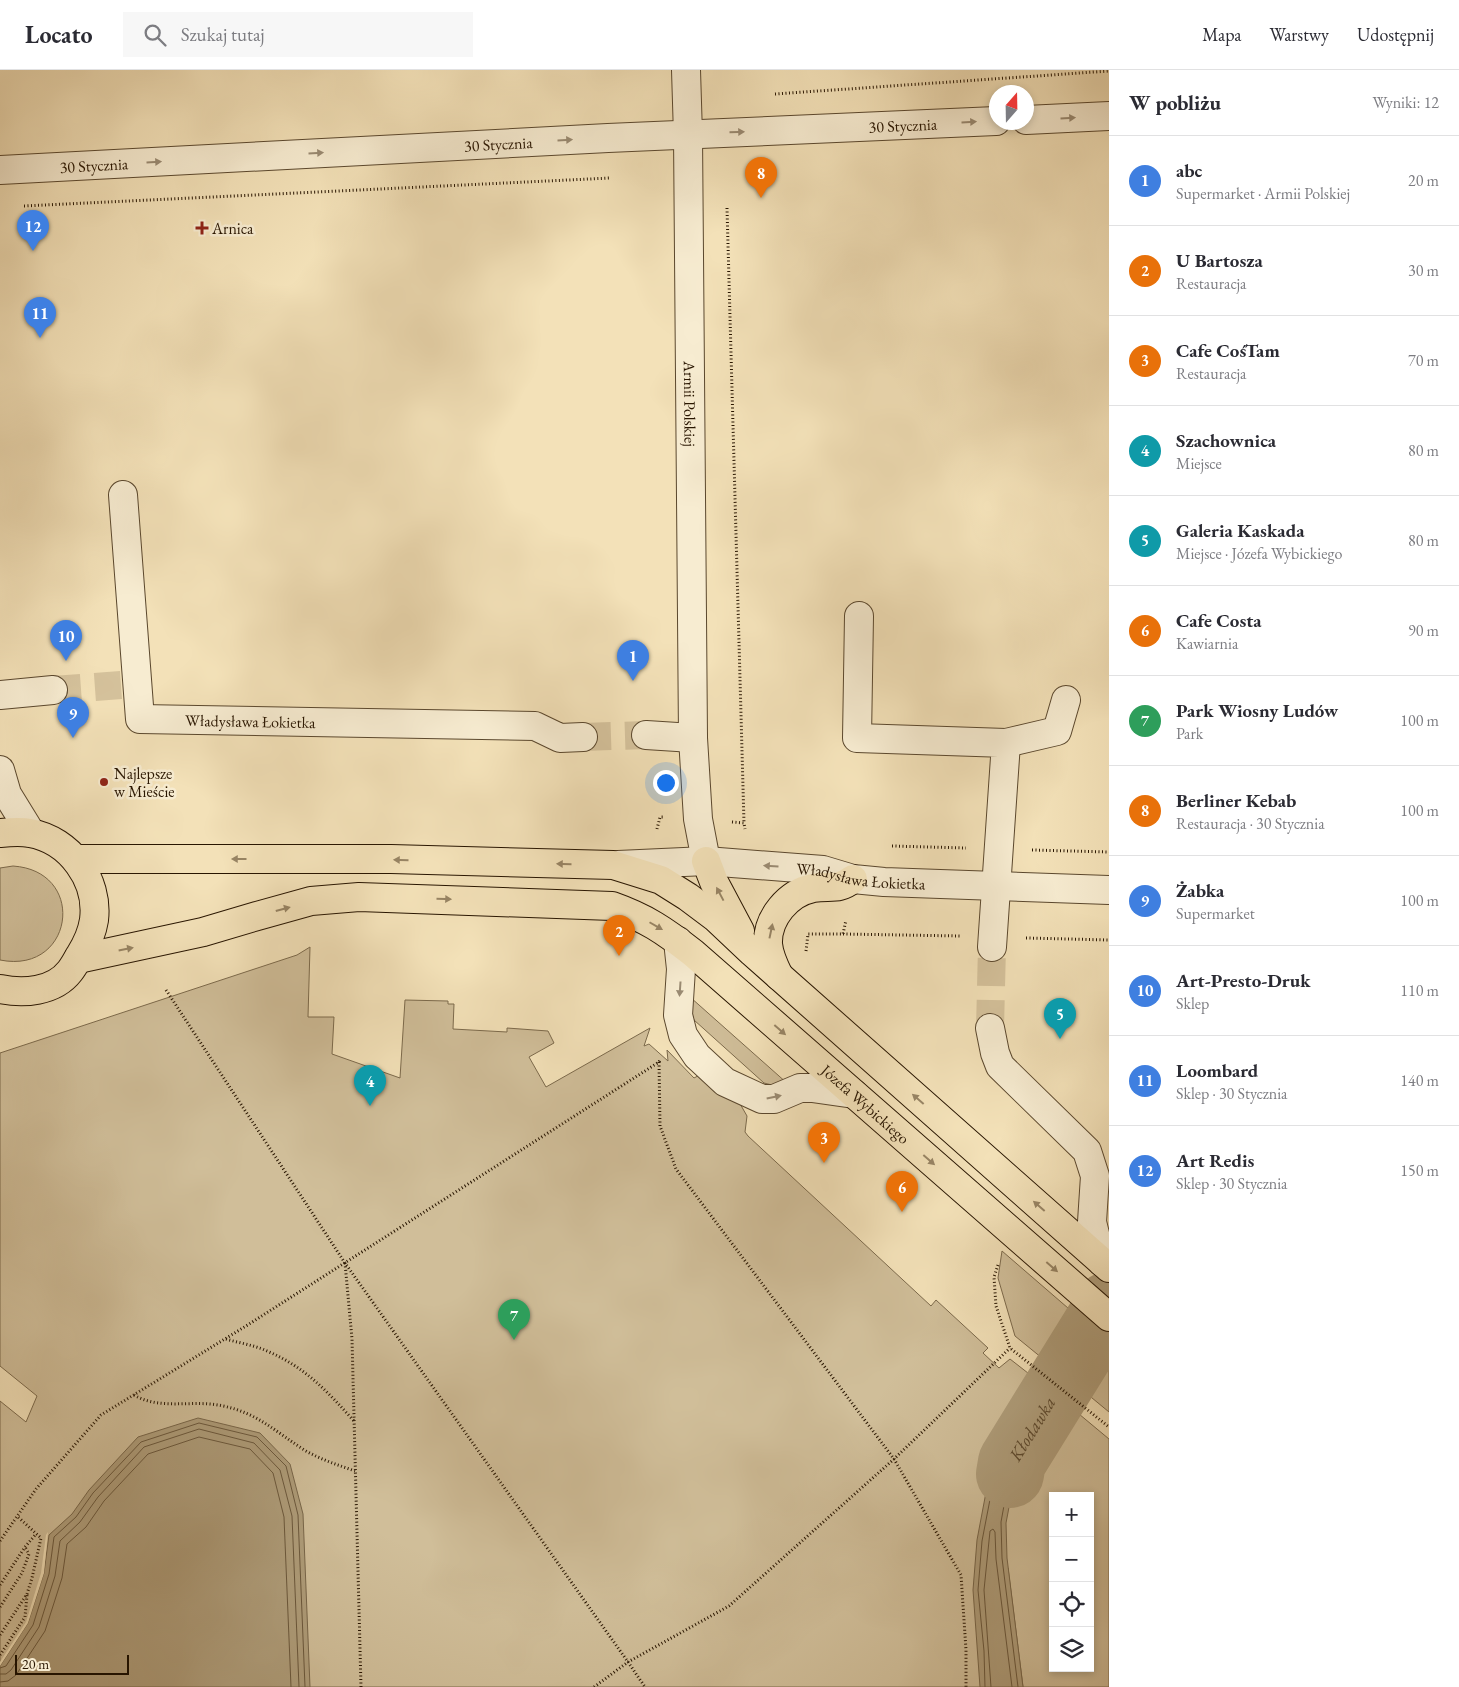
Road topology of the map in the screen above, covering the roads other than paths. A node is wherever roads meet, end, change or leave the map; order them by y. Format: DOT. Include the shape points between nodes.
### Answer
graph roads {
  1 [pos="686,70"];
  2 [pos="1109,116"];
  3 [pos="1034,120"];
  4 [pos="989,121"];
  5 [pos="688,135"];
  6 [pos="0,170"];
  7 [pos="123,495"];
  8 [pos="859,616"];
  9 [pos="53,690"];
  10 [pos="0,695"];
  11 [pos="1066,700"];
  12 [pos="646,735"];
  13 [pos="583,737"];
  14 [pos="693,738"];
  15 [pos="1006,743"];
  16 [pos="0,770"];
  17 [pos="0,833"];
  18 [pos="32,833"];
  19 [pos="76,859"];
  20 [pos="706,861"];
  21 [pos="612,865"];
  22 [pos="853,879"];
  23 [pos="998,886"];
  24 [pos="1109,890"];
  25 [pos="678,941"];
  26 [pos="992,947"];
  27 [pos="752,952"];
  28 [pos="78,959"];
  29 [pos="780,977"];
  30 [pos="0,988"];
  31 [pos="990,1028"];
  32 [pos="854,1094"];
  33 [pos="1106,1265"];
  34 [pos="1109,1317"];
  1 -- 5 [label="street, Armii Polskiej"];
  3 -- 2 [label="street, one-way"];
  5 -- 4 [label="street, 30 Stycznia, one-way"];
  6 -- 5 [label="street, 30 Stycznia, one-way"];
  5 -- 14 [label="street, Armii Polskiej"];
  7 -- 13 [label="street, Władysława Łokietka" via="129,684 140,719 535,726 560,738"];
  8 -- 15 [label="street" via="857,738"];
  9 -- 10 [label="street"];
  11 -- 15 [label="street" via="1057,732"];
  12 -- 14 [label="street"];
  14 -- 20 [label="street, Armii Polskiej" via="698,819"];
  15 -- 23 [label="street"];
  16 -- 18 [label="street" via="7,794"];
  17 -- 18 [label="main road"];
  18 -- 19 [label="main road" via="50,839"];
  21 -- 19 [label="main road, Władysława Łokietka, one-way" via="382,859"];
  19 -- 28 [label="main road" via="87,877 93,898 94,920 89,940"];
  20 -- 21 [label="street, Władysława Łokietka"];
  22 -- 20 [label="street, Władysława Łokietka, one-way" via="823,870"];
  27 -- 20 [label="main road, one-way"];
  21 -- 27 [label="main road, Władysława Łokietka" via="661,880 688,896"];
  22 -- 23 [label="street, Władysława Łokietka"];
  29 -- 22 [label="main road, one-way" via="771,961 768,942 772,924 781,907 796,894 813,888 844,886"];
  23 -- 24 [label="street, Władysława Łokietka"];
  23 -- 26 [label="street"];
  28 -- 25 [label="main road, Józefa Wybickiego, one-way" via="203,932 312,901 359,897 612,906 659,927"];
  25 -- 32 [label="main road, Józefa Wybickiego, one-way"];
  25 -- 32 [label="street, one-way" via="681,969 678,1015 683,1035 696,1056 726,1082 762,1099 774,1099 800,1088"];
  27 -- 29 [label="main road, Władysława Łokietka"];
  28 -- 30 [label="main road" via="69,973 38,990 14,992"];
  33 -- 29 [label="main road, one-way"];
  31 -- 33 [label="street" via="1000,1066 1087,1151 1095,1176 1092,1222"];
  32 -- 34 [label="main road, Józefa Wybickiego, one-way"];
}
